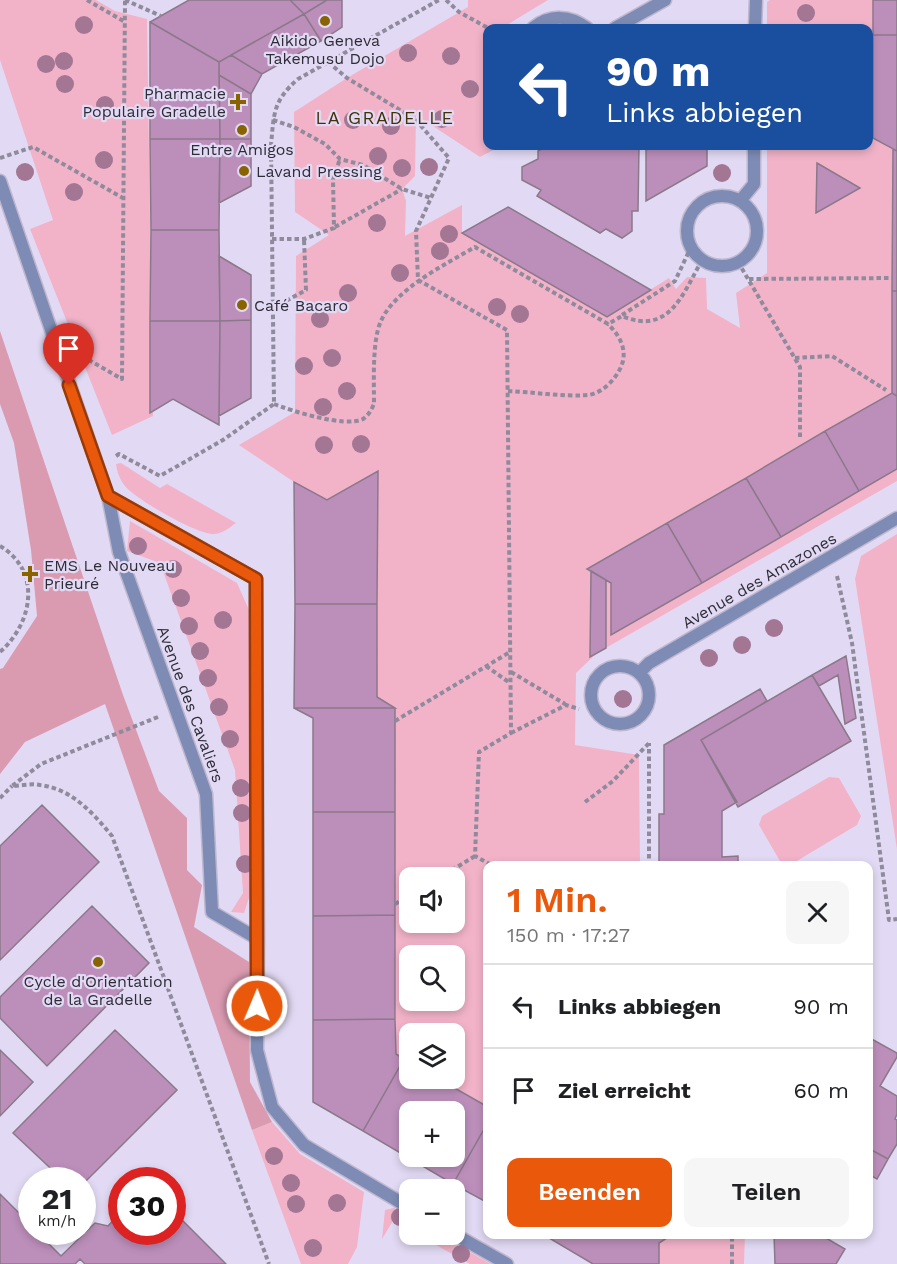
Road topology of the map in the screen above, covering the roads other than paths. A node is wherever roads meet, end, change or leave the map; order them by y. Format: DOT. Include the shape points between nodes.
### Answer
graph roads {
  1 [pos="665,0"];
  2 [pos="756,0"];
  3 [pos="540,24"];
  4 [pos="582,24"];
  5 [pos="622,24"];
  6 [pos="755,24"];
  7 [pos="754,150"];
  8 [pos="0,182"];
  9 [pos="740,201"];
  10 [pos="108,496"];
  11 [pos="897,518"];
  12 [pos="639,672"];
  13 [pos="258,939"];
  14 [pos="399,1201"];
  15 [pos="465,1240"];
  16 [pos="507,1264"];
  1 -- 5 [label="street"];
  2 -- 6 [label="street"];
  3 -- 4 [label="street" via="567,18"];
  7 -- 9 [label="street" via="754,184"];
  8 -- 10 [label="street, Avenue des Cavaliers"];
  9 -- 9 [label="street" via="716,196 696,206 690,215 687,237 702,260 720,266 738,262 753,246 757,224"];
  10 -- 13 [label="street, Avenue des Cavaliers" via="119,552 206,794 212,912"];
  10 -- 13 [label="street" via="256,579"];
  11 -- 12 [label="street, Avenue des Amazones"];
  12 -- 12 [label="street" via="612,666 597,677 590,693 601,717 617,723 642,713 649,697"];
  13 -- 14 [label="street" via="257,1050 272,1107 304,1145"];
  15 -- 16 [label="street"];
}
